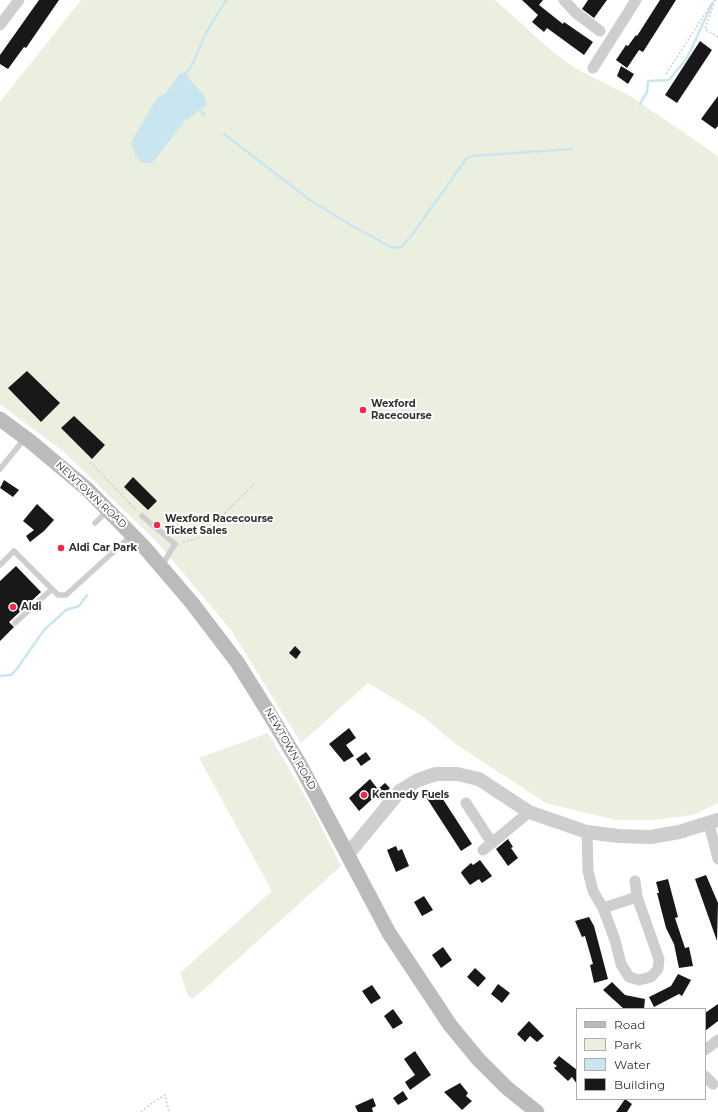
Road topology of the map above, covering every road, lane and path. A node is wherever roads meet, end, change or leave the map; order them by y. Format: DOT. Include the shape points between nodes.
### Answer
graph roads {
  1 [pos="18,0"];
  2 [pos="636,0"];
  3 [pos="714,0"];
  4 [pos="567,2"];
  5 [pos="0,25"];
  6 [pos="600,31"];
  7 [pos="718,37"];
  8 [pos="593,68"];
  9 [pos="666,74"];
  10 [pos="0,419"];
  11 [pos="26,438"];
  12 [pos="90,462"];
  13 [pos="0,469"];
  14 [pos="254,484"];
  15 [pos="108,510"];
  16 [pos="142,516"];
  17 [pos="95,523"];
  18 [pos="132,534"];
  19 [pos="175,544"];
  20 [pos="0,565"];
  21 [pos="161,567"];
  22 [pos="52,589"];
  23 [pos="15,623"];
  24 [pos="466,803"];
  25 [pos="529,812"];
  26 [pos="713,822"];
  27 [pos="587,832"];
  28 [pos="492,842"];
  29 [pos="482,850"];
  30 [pos="348,854"];
  31 [pos="718,859"];
  32 [pos="635,881"];
  33 [pos="638,897"];
  34 [pos="602,908"];
  35 [pos="718,1040"];
  36 [pos="706,1049"];
  37 [pos="141,1112"];
  38 [pos="169,1112"];
  39 [pos="537,1112"];
  1 -- 5 [label="street"];
  2 -- 8 [label="street"];
  3 -- 7 [label="path" via="705,29"];
  3 -- 9 [label="path"];
  4 -- 6 [label="street"];
  10 -- 11 [label="main road, NEWTOWN ROAD"];
  11 -- 13 [label="lane"];
  11 -- 15 [label="main road, NEWTOWN ROAD"];
  12 -- 16 [label="path"];
  14 -- 19 [label="path" via="200,538"];
  15 -- 17 [label="lane"];
  15 -- 18 [label="main road, NEWTOWN ROAD"];
  16 -- 19 [label="lane"];
  18 -- 21 [label="main road, NEWTOWN ROAD"];
  18 -- 22 [label="lane" via="66,595 58,595"];
  19 -- 21 [label="lane"];
  20 -- 22 [label="lane" via="14,551"];
  21 -- 30 [label="main road, NEWTOWN ROAD" via="237,662 296,759"];
  22 -- 23 [label="lane"];
  24 -- 28 [label="street"];
  25 -- 27 [label="street"];
  25 -- 28 [label="street"];
  25 -- 30 [label="street" via="479,779 457,774 436,774 418,780 400,791"];
  26 -- 27 [label="street" via="651,837"];
  26 -- 31 [label="street"];
  27 -- 34 [label="street" via="588,871 593,891"];
  28 -- 29 [label="street"];
  30 -- 39 [label="main road, NEWTOWN ROAD" via="390,933 450,1025 478,1059 507,1088"];
  32 -- 33 [label="street"];
  33 -- 34 [label="street"];
  33 -- 34 [label="street" via="659,960 658,969 652,977 639,980 629,977 621,964 615,940"];
  35 -- 36 [label="street"];
  37 -- 38 [label="path" via="165,1095"];
}
